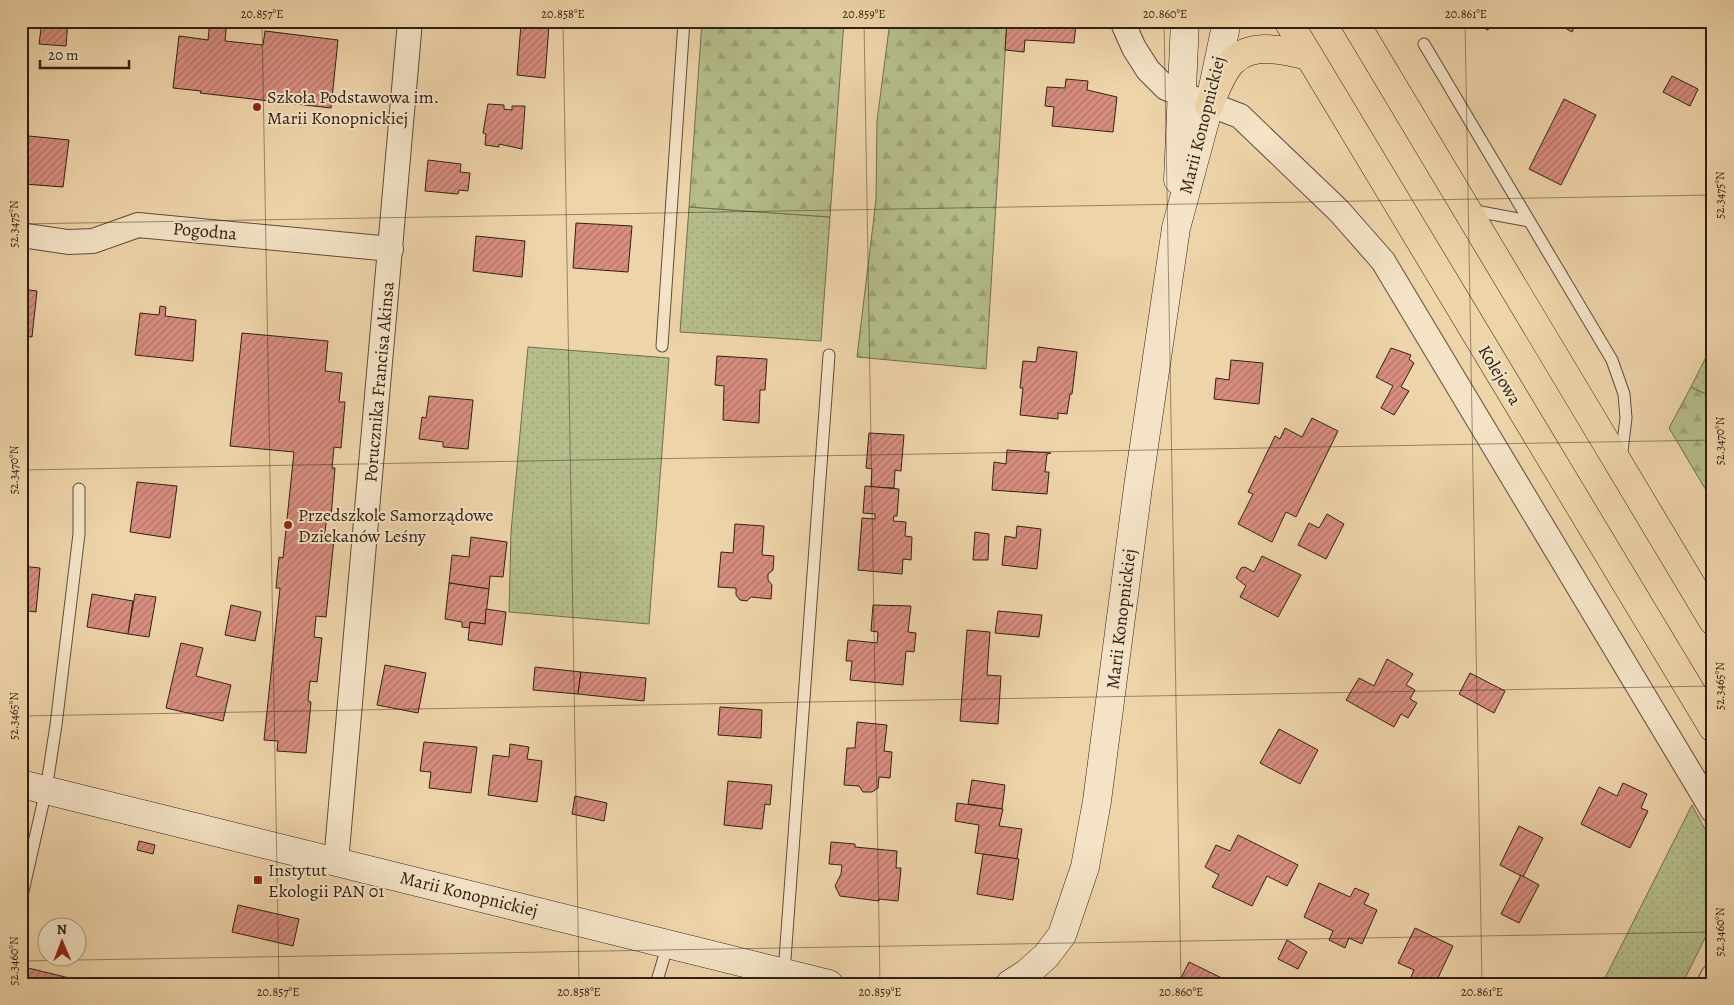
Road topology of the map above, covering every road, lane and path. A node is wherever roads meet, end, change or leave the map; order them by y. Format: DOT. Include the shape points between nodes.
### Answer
graph roads {
  1 [pos="410,21"];
  2 [pos="684,21"];
  3 [pos="1122,21"];
  4 [pos="1185,21"];
  5 [pos="1227,21"];
  6 [pos="1288,21"];
  7 [pos="1354,21"];
  8 [pos="1424,44"];
  9 [pos="1309,56"];
  10 [pos="1180,96"];
  11 [pos="1209,106"];
  12 [pos="1466,209"];
  13 [pos="1529,221"];
  14 [pos="1176,228"];
  15 [pos="21,235"];
  16 [pos="391,249"];
  17 [pos="662,346"];
  18 [pos="829,355"];
  19 [pos="1620,466"];
  20 [pos="79,489"];
  21 [pos="1713,621"];
  22 [pos="1713,728"];
  23 [pos="34,787"];
  24 [pos="1713,811"];
  25 [pos="336,862"];
  26 [pos="21,900"];
  27 [pos="668,944"];
  28 [pos="784,973"];
  29 [pos="1713,976"];
  30 [pos="1023,980"];
  31 [pos="656,984"];
  32 [pos="829,984"];
  33 [pos="1709,984"];
  1 -- 16 [label="street, Porucznika Francisa Akinsa"];
  2 -- 17 [label="lane"];
  3 -- 10 [label="street" via="1148,70 1166,88"];
  4 -- 10 [label="street, Marii Konopnickiej"];
  5 -- 11 [label="street, Marii Konopnickiej"];
  6 -- 9 [label="highway, Kolejowa"];
  7 -- 12 [label="highway"];
  8 -- 13 [label="lane"];
  9 -- 11 [label="highway" via="1268,49 1243,55 1233,61"];
  9 -- 22 [label="highway, Kolejowa"];
  10 -- 11 [label="street"];
  10 -- 14 [label="street, Marii Konopnickiej"];
  11 -- 14 [label="street, Marii Konopnickiej"];
  11 -- 24 [label="street" via="1240,116 1339,211 1383,260"];
  12 -- 13 [label="lane"];
  12 -- 19 [label="highway"];
  13 -- 19 [label="lane" via="1612,360 1624,394 1626,418"];
  14 -- 30 [label="street, Marii Konopnickiej" via="1092,833 1080,883 1062,935"];
  15 -- 16 [label="street, Pogodna" via="68,242 93,241 138,225"];
  16 -- 25 [label="street, Porucznika Francisa Akinsa"];
  18 -- 28 [label="lane"];
  19 -- 21 [label="highway"];
  20 -- 23 [label="lane" via="79,534"];
  23 -- 25 [label="street, Marii Konopnickiej"];
  23 -- 26 [label="lane"];
  25 -- 27 [label="street, Marii Konopnickiej"];
  27 -- 28 [label="street, Marii Konopnickiej"];
  27 -- 31 [label="lane"];
  28 -- 32 [label="street, Marii Konopnickiej"];
  29 -- 33 [label="street"];
}
